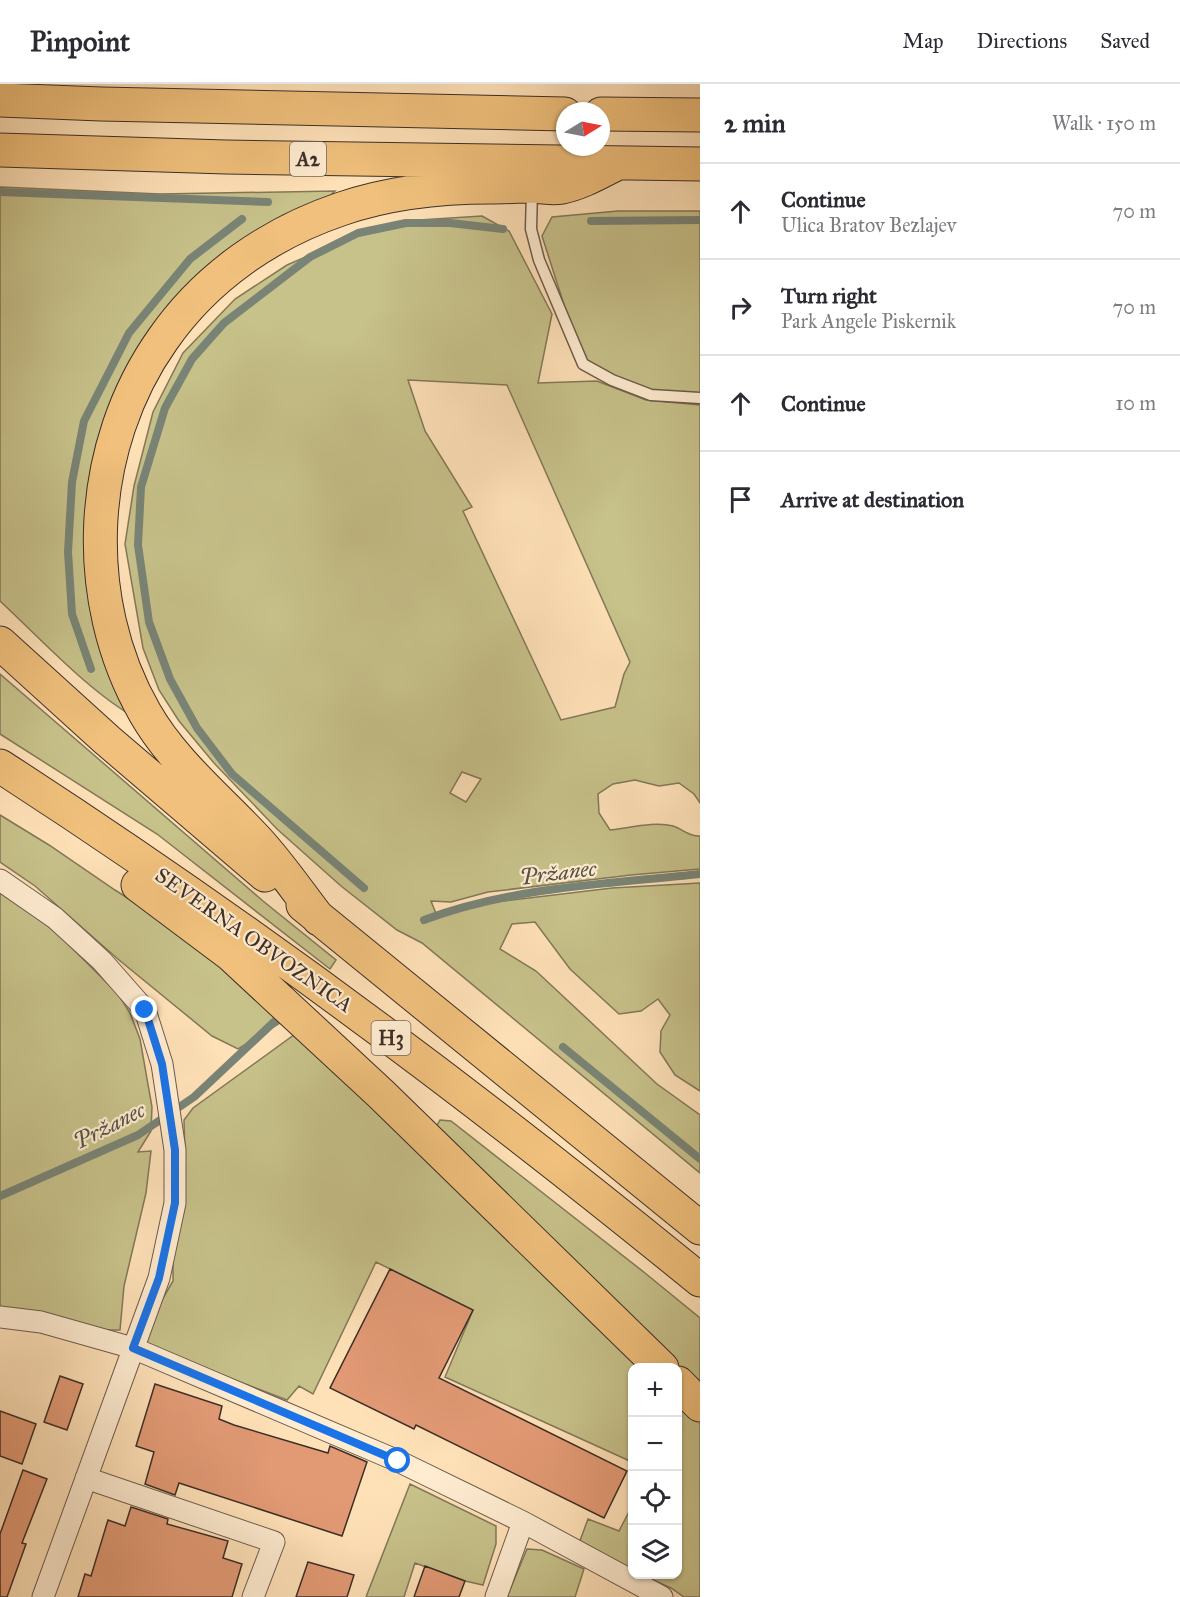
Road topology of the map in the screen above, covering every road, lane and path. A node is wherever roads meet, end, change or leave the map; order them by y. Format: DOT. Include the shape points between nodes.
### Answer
graph roads {
  1 [pos="0,100"];
  2 [pos="556,114"];
  3 [pos="610,114"];
  4 [pos="700,115"];
  5 [pos="0,150"];
  6 [pos="616,164"];
  7 [pos="700,165"];
  8 [pos="532,186"];
  9 [pos="700,398"];
  10 [pos="0,643"];
  11 [pos="0,766"];
  12 [pos="71,811"];
  13 [pos="0,880"];
  14 [pos="319,919"];
  15 [pos="700,1228"];
  16 [pos="700,1280"];
  17 [pos="0,1317"];
  18 [pos="133,1348"];
  19 [pos="657,1363"];
  20 [pos="682,1387"];
  21 [pos="700,1405"];
  22 [pos="86,1478"];
  23 [pos="523,1522"];
  24 [pos="43,1597"];
  25 [pos="254,1597"];
  26 [pos="496,1597"];
  27 [pos="662,1597"];
  1 -- 2 [label="highway"];
  3 -- 4 [label="highway"];
  5 -- 6 [label="highway, A2"];
  6 -- 7 [label="highway, A2"];
  6 -- 8 [label="highway" via="559,188"];
  8 -- 9 [label="lane" via="531,229 539,260 583,364 651,395"];
  8 -- 14 [label="highway" via="450,187 383,196 307,222 251,252 204,291 164,338 142,373 114,445 101,508 99,551 107,612 124,670 146,715 190,772 259,842"];
  10 -- 14 [label="highway" via="216,834"];
  11 -- 12 [label="highway, SEVERNA OBVOZNICA / H3"];
  12 -- 16 [label="highway, SEVERNA OBVOZNICA / H3" via="416,1057"];
  12 -- 19 [label="highway" via="114,869 230,954 381,1094"];
  13 -- 18 [label="street" via="56,918 102,961 145,1010 162,1064 175,1150 175,1203 159,1278"];
  14 -- 15 [label="highway, H3"];
  17 -- 18 [label="street" via="41,1322"];
  18 -- 22 [label="street"];
  18 -- 23 [label="street" via="398,1461"];
  20 -- 21 [label="highway"];
  22 -- 24 [label="street"];
  22 -- 25 [label="street" via="274,1542"];
  23 -- 26 [label="street"];
  23 -- 27 [label="street"];
}
